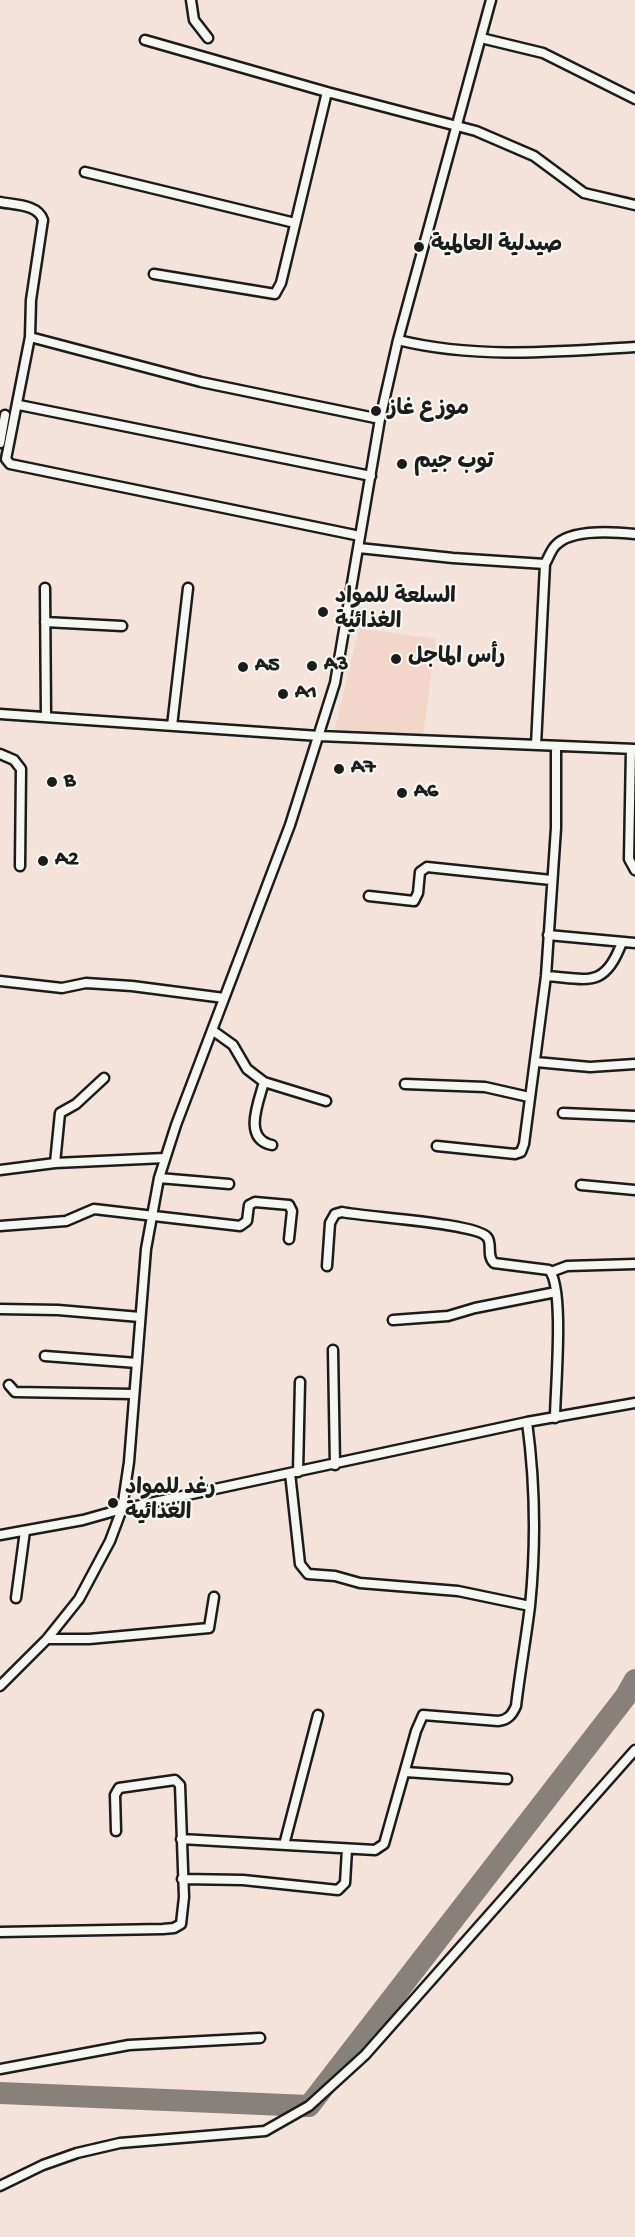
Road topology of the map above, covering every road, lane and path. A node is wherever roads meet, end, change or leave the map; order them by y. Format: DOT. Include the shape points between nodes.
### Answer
graph roads {
  1 [pos="191,0"];
  2 [pos="491,0"];
  3 [pos="208,38"];
  4 [pos="481,38"];
  5 [pos="146,40"];
  6 [pos="327,92"];
  7 [pos="635,99"];
  8 [pos="456,124"];
  9 [pos="85,172"];
  10 [pos="0,202"];
  11 [pos="635,205"];
  12 [pos="295,223"];
  13 [pos="154,273"];
  14 [pos="30,338"];
  15 [pos="398,340"];
  16 [pos="635,347"];
  17 [pos="19,405"];
  18 [pos="5,415"];
  19 [pos="380,419"];
  20 [pos="0,442"];
  21 [pos="371,476"];
  22 [pos="635,534"];
  23 [pos="360,536"];
  24 [pos="359,548"];
  25 [pos="545,564"];
  26 [pos="45,588"];
  27 [pos="188,588"];
  28 [pos="45,622"];
  29 [pos="122,626"];
  30 [pos="0,714"];
  31 [pos="46,717"];
  32 [pos="172,726"];
  33 [pos="319,736"];
  34 [pos="536,745"];
  35 [pos="556,746"];
  36 [pos="633,749"];
  37 [pos="0,754"];
  38 [pos="20,866"];
  39 [pos="635,870"];
  40 [pos="551,880"];
  41 [pos="369,896"];
  42 [pos="548,935"];
  43 [pos="622,942"];
  44 [pos="635,944"];
  45 [pos="546,976"];
  46 [pos="0,981"];
  47 [pos="224,998"];
  48 [pos="212,1030"];
  49 [pos="536,1062"];
  50 [pos="635,1064"];
  51 [pos="104,1078"];
  52 [pos="264,1082"];
  53 [pos="405,1084"];
  54 [pos="529,1097"];
  55 [pos="326,1101"];
  56 [pos="562,1113"];
  57 [pos="635,1116"];
  58 [pos="272,1145"];
  59 [pos="437,1146"];
  60 [pos="165,1158"];
  61 [pos="55,1163"];
  62 [pos="0,1170"];
  63 [pos="159,1178"];
  64 [pos="229,1184"];
  65 [pos="581,1185"];
  66 [pos="635,1190"];
  67 [pos="151,1214"];
  68 [pos="0,1226"];
  69 [pos="289,1239"];
  70 [pos="635,1264"];
  71 [pos="327,1266"];
  72 [pos="551,1272"];
  73 [pos="556,1292"];
  74 [pos="0,1309"];
  75 [pos="140,1317"];
  76 [pos="393,1320"];
  77 [pos="333,1350"];
  78 [pos="45,1356"];
  79 [pos="137,1363"];
  80 [pos="300,1382"];
  81 [pos="9,1385"];
  82 [pos="133,1394"];
  83 [pos="635,1403"];
  84 [pos="555,1418"];
  85 [pos="527,1422"];
  86 [pos="335,1465"];
  87 [pos="294,1473"];
  88 [pos="122,1509"];
  89 [pos="25,1531"];
  90 [pos="0,1535"];
  91 [pos="214,1597"];
  92 [pos="16,1598"];
  93 [pos="530,1606"];
  94 [pos="47,1639"];
  95 [pos="0,1686"];
  96 [pos="318,1715"];
  97 [pos="635,1750"];
  98 [pos="406,1772"];
  99 [pos="507,1779"];
  100 [pos="116,1832"];
  101 [pos="181,1839"];
  102 [pos="284,1845"];
  103 [pos="347,1848"];
  104 [pos="182,1879"];
  105 [pos="0,1932"];
  106 [pos="260,2038"];
  107 [pos="0,2069"];
  108 [pos="0,2186"];
  1 -- 3 [label="street" via="194,20"];
  2 -- 4 [label="street"];
  4 -- 7 [label="street" via="543,53"];
  4 -- 8 [label="street"];
  5 -- 6 [label="street"];
  6 -- 8 [label="street"];
  6 -- 12 [label="street"];
  8 -- 11 [label="street" via="534,156 584,193"];
  8 -- 15 [label="street"];
  9 -- 12 [label="street"];
  10 -- 14 [label="street" via="34,209 43,220 31,300"];
  12 -- 13 [label="street" via="275,294"];
  14 -- 17 [label="street"];
  14 -- 19 [label="street" via="201,382"];
  15 -- 16 [label="street" via="426,347 484,352"];
  15 -- 19 [label="street"];
  17 -- 21 [label="street"];
  17 -- 23 [label="street" via="6,459 10,464"];
  18 -- 20 [label="street"];
  19 -- 21 [label="street"];
  21 -- 23 [label="street"];
  22 -- 25 [label="street" via="598,532 566,538 554,548"];
  23 -- 24 [label="street"];
  24 -- 25 [label="street"];
  24 -- 33 [label="street" via="341,655"];
  25 -- 34 [label="street"];
  26 -- 28 [label="street"];
  27 -- 32 [label="street"];
  28 -- 29 [label="street"];
  28 -- 31 [label="street"];
  30 -- 31 [label="street"];
  31 -- 32 [label="street"];
  32 -- 33 [label="street"];
  33 -- 34 [label="street"];
  33 -- 47 [label="street" via="286,836"];
  34 -- 35 [label="street"];
  35 -- 36 [label="street"];
  35 -- 40 [label="street" via="556,828"];
  36 -- 39 [label="street" via="628,859"];
  37 -- 38 [label="street" via="14,760 21,770"];
  40 -- 41 [label="street" via="427,867 420,872 414,901"];
  40 -- 42 [label="street"];
  42 -- 43 [label="street"];
  42 -- 45 [label="street"];
  43 -- 44 [label="street"];
  43 -- 45 [label="street" via="608,970 595,979"];
  45 -- 49 [label="street"];
  46 -- 47 [label="street" via="62,988 86,983 132,986"];
  47 -- 48 [label="street"];
  48 -- 52 [label="street" via="232,1045 247,1069"];
  48 -- 60 [label="street"];
  49 -- 50 [label="street"];
  49 -- 54 [label="street"];
  51 -- 61 [label="street" via="60,1113"];
  52 -- 55 [label="street"];
  52 -- 58 [label="street" via="254,1132 264,1143"];
  53 -- 54 [label="street" via="485,1087"];
  54 -- 59 [label="street" via="521,1152 499,1154"];
  56 -- 57 [label="street"];
  60 -- 61 [label="street"];
  60 -- 63 [label="street"];
  61 -- 62 [label="street"];
  63 -- 64 [label="street"];
  63 -- 67 [label="street"];
  65 -- 66 [label="street"];
  67 -- 68 [label="street" via="89,1209 66,1221"];
  67 -- 69 [label="street" via="240,1226 247,1221 251,1203 287,1205 292,1211"];
  67 -- 75 [label="street"];
  70 -- 72 [label="street" via="567,1266"];
  71 -- 72 [label="street" via="330,1223 335,1214 342,1212 483,1234 494,1263"];
  72 -- 73 [label="street"];
  73 -- 76 [label="street" via="448,1316"];
  73 -- 84 [label="street"];
  74 -- 75 [label="street"];
  75 -- 79 [label="street"];
  77 -- 86 [label="street"];
  78 -- 79 [label="street"];
  79 -- 82 [label="street"];
  80 -- 87 [label="street"];
  81 -- 82 [label="street" via="15,1392"];
  82 -- 88 [label="street"];
  83 -- 84 [label="street"];
  84 -- 85 [label="street"];
  85 -- 86 [label="street"];
  85 -- 93 [label="street" via="532,1478"];
  86 -- 87 [label="street"];
  87 -- 88 [label="street"];
  87 -- 93 [label="street" via="300,1564 308,1574 360,1583 458,1591"];
  88 -- 89 [label="street"];
  88 -- 94 [label="street" via="79,1599"];
  89 -- 90 [label="street"];
  89 -- 92 [label="street"];
  91 -- 94 [label="street" via="209,1628"];
  93 -- 98 [label="street" via="512,1713 498,1721 423,1715"];
  94 -- 95 [label="street"];
  96 -- 102 [label="street"];
  97 -- 108 [label="street" via="365,2055 309,2106 265,2131 130,2142 77,2153"];
  98 -- 99 [label="street"];
  98 -- 103 [label="street" via="384,1844 375,1850"];
  100 -- 101 [label="street" via="115,1795 119,1788 175,1780 180,1785"];
  101 -- 102 [label="street"];
  101 -- 104 [label="street"];
  102 -- 103 [label="street"];
  103 -- 104 [label="street" via="345,1883 338,1890 243,1880"];
  104 -- 105 [label="street" via="183,1915 181,1924 174,1928"];
  106 -- 107 [label="street" via="129,2045"];
}
